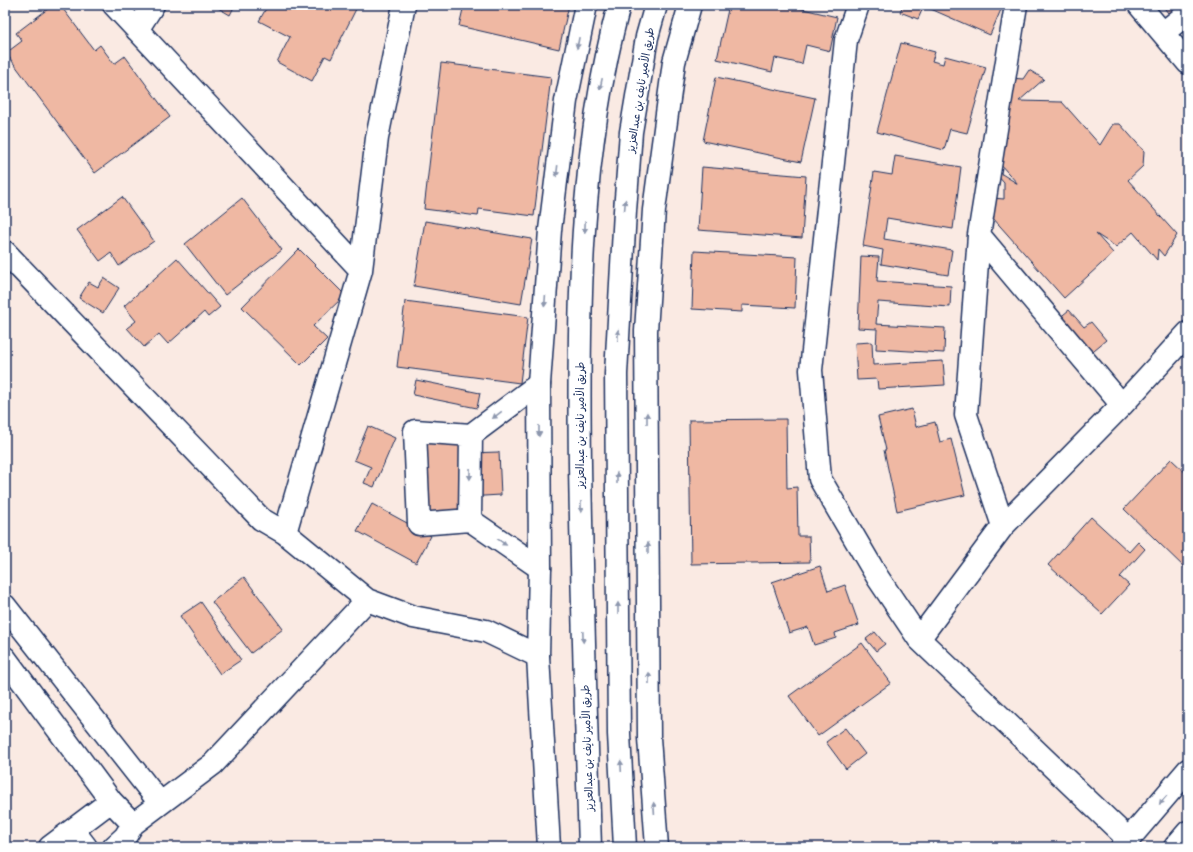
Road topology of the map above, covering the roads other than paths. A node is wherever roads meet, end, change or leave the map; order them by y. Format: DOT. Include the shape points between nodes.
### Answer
graph roads {
  1 [pos="114,5"];
  2 [pos="153,5"];
  3 [pos="404,5"];
  4 [pos="586,5"];
  5 [pos="618,5"];
  6 [pos="656,5"];
  7 [pos="690,5"];
  8 [pos="858,5"];
  9 [pos="1016,5"];
  10 [pos="1139,5"];
  11 [pos="1188,13"];
  12 [pos="137,30"];
  13 [pos="1163,33"];
  14 [pos="1188,63"];
  15 [pos="979,234"];
  16 [pos="5,252"];
  17 [pos="361,270"];
  18 [pos="1188,332"];
  19 [pos="539,384"];
  20 [pos="1122,405"];
  21 [pos="471,435"];
  22 [pos="470,520"];
  23 [pos="1003,526"];
  24 [pos="285,533"];
  25 [pos="540,568"];
  26 [pos="367,600"];
  27 [pos="5,606"];
  28 [pos="919,639"];
  29 [pos="538,656"];
  30 [pos="5,658"];
  31 [pos="1188,770"];
  32 [pos="111,801"];
  33 [pos="160,803"];
  34 [pos="134,824"];
  35 [pos="1188,832"];
  36 [pos="80,839"];
  37 [pos="1125,843"];
  38 [pos="55,846"];
  39 [pos="114,847"];
  40 [pos="550,847"];
  41 [pos="590,847"];
  42 [pos="625,847"];
  43 [pos="657,847"];
  44 [pos="1175,847"];
  1 -- 12 [label="street"];
  2 -- 12 [label="street"];
  3 -- 17 [label="street" via="378,138"];
  4 -- 19 [label="street, one-way" via="566,101 551,222"];
  5 -- 41 [label="street, طريق الأمير نايف بن عبدالعزيز, one-way" via="597,103 586,191 579,370 582,614"];
  42 -- 6 [label="street, طريق الأمير نايف بن عبدالعزيز, one-way" via="619,734 616,374 631,132 647,37"];
  43 -- 7 [label="street, one-way" via="649,738 646,331 654,210 674,62"];
  8 -- 28 [label="street" via="846,40 812,370 820,479 878,578"];
  9 -- 15 [label="street"];
  10 -- 13 [label="street"];
  11 -- 13 [label="street"];
  12 -- 17 [label="street"];
  13 -- 14 [label="street"];
  15 -- 20 [label="street"];
  15 -- 23 [label="street" via="966,415"];
  16 -- 24 [label="street" via="261,519"];
  17 -- 24 [label="street"];
  18 -- 20 [label="street"];
  19 -- 21 [label="street, one-way"];
  19 -- 25 [label="street, one-way"];
  20 -- 23 [label="street"];
  21 -- 22 [label="street, one-way"];
  21 -- 22 [label="street" via="415,431 419,524"];
  22 -- 25 [label="street, one-way"];
  23 -- 28 [label="street"];
  24 -- 26 [label="street"];
  25 -- 29 [label="street"];
  26 -- 29 [label="street" via="413,617 486,631"];
  26 -- 33 [label="street" via="213,764"];
  27 -- 33 [label="street"];
  28 -- 37 [label="street"];
  29 -- 40 [label="street"];
  30 -- 32 [label="street"];
  31 -- 37 [label="street, one-way"];
  32 -- 34 [label="street"];
  32 -- 36 [label="street"];
  33 -- 34 [label="street"];
  34 -- 39 [label="street"];
  35 -- 44 [label="street"];
  36 -- 38 [label="street"];
}
